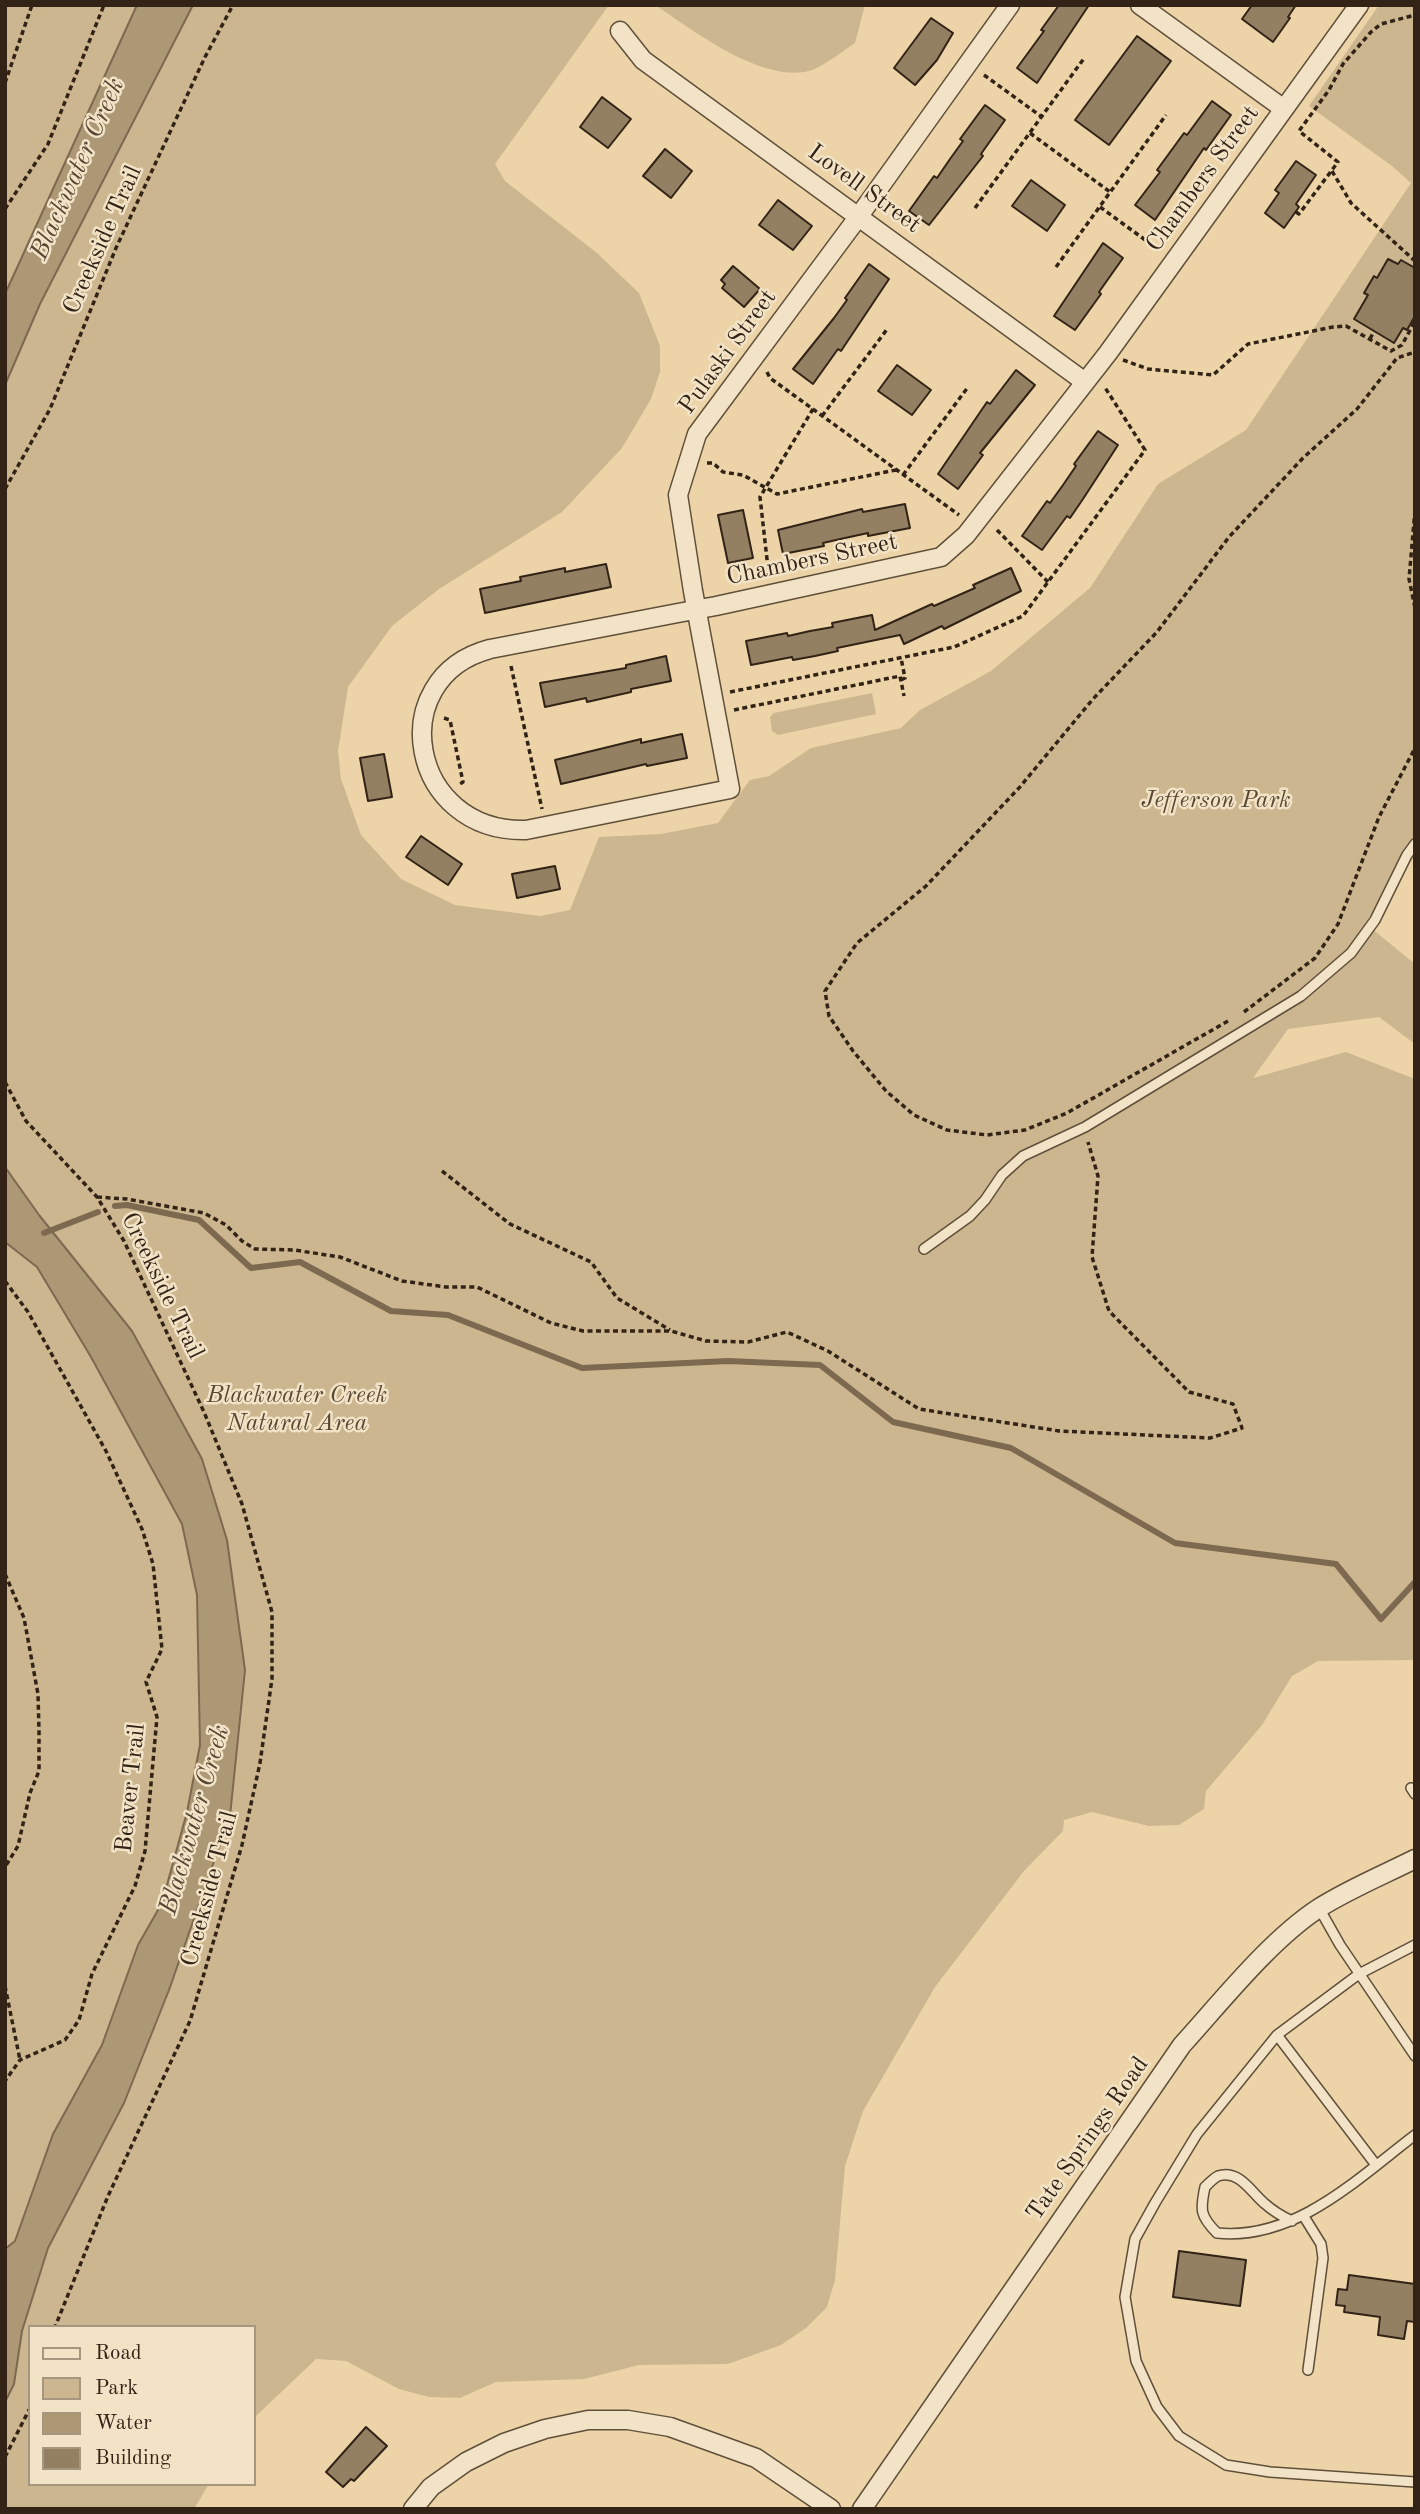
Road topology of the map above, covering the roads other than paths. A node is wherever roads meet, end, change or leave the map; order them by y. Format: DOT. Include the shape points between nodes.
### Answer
graph roads {
  1 [pos="1010,5"];
  2 [pos="1140,5"];
  3 [pos="1359,5"];
  4 [pos="620,31"];
  5 [pos="1284,109"];
  6 [pos="859,216"];
  7 [pos="1094,383"];
  8 [pos="697,609"];
  9 [pos="730,789"];
  10 [pos="1415,844"];
  11 [pos="924,1250"];
  12 [pos="1415,1859"];
  13 [pos="1319,1908"];
  14 [pos="1415,1945"];
  15 [pos="1359,1974"];
  16 [pos="1277,2035"];
  17 [pos="1415,2056"];
  18 [pos="1415,2135"];
  19 [pos="1376,2165"];
  20 [pos="1303,2215"];
  21 [pos="1292,2221"];
  22 [pos="1308,2370"];
  23 [pos="1415,2482"];
  24 [pos="413,2509"];
  25 [pos="831,2509"];
  26 [pos="862,2509"];
  1 -- 6 [label="street, Pulaski Street"];
  2 -- 5 [label="street"];
  3 -- 5 [label="street, Chambers Street"];
  4 -- 6 [label="street, Lovell Street" via="643,60"];
  5 -- 7 [label="street, Chambers Street" via="1108,353"];
  6 -- 7 [label="street, Lovell Street"];
  6 -- 8 [label="street, Pulaski Street" via="697,434 678,495"];
  7 -- 8 [label="street, Chambers Street" via="966,535 941,558"];
  8 -- 9 [label="street, Pulaski Street"];
  8 -- 9 [label="street, Chambers Street" via="475,653 450,671 431,696 422,725 424,757 448,802 475,822 509,831"];
  10 -- 11 [label="lane" via="1375,920 1351,953 1301,996 1085,1127 1023,1156 971,1216"];
  12 -- 13 [label="street, Tate Springs Road"];
  13 -- 15 [label="lane"];
  13 -- 26 [label="street, Tate Springs Road" via="1278,1942 1182,2046"];
  14 -- 15 [label="lane"];
  15 -- 16 [label="lane"];
  15 -- 17 [label="lane"];
  16 -- 19 [label="lane"];
  16 -- 23 [label="lane" via="1197,2133 1135,2239 1125,2297 1136,2361 1157,2407 1179,2436 1226,2465"];
  18 -- 19 [label="lane"];
  19 -- 20 [label="lane"];
  20 -- 21 [label="lane"];
  20 -- 22 [label="lane" via="1321,2244 1323,2258"];
  21 -- 21 [label="lane" via="1280,2216 1244,2181 1218,2176 1205,2186 1203,2219 1217,2233 1238,2236"];
  24 -- 25 [label="street" via="431,2487 504,2443 588,2420 628,2420 670,2427 756,2458"];
}
